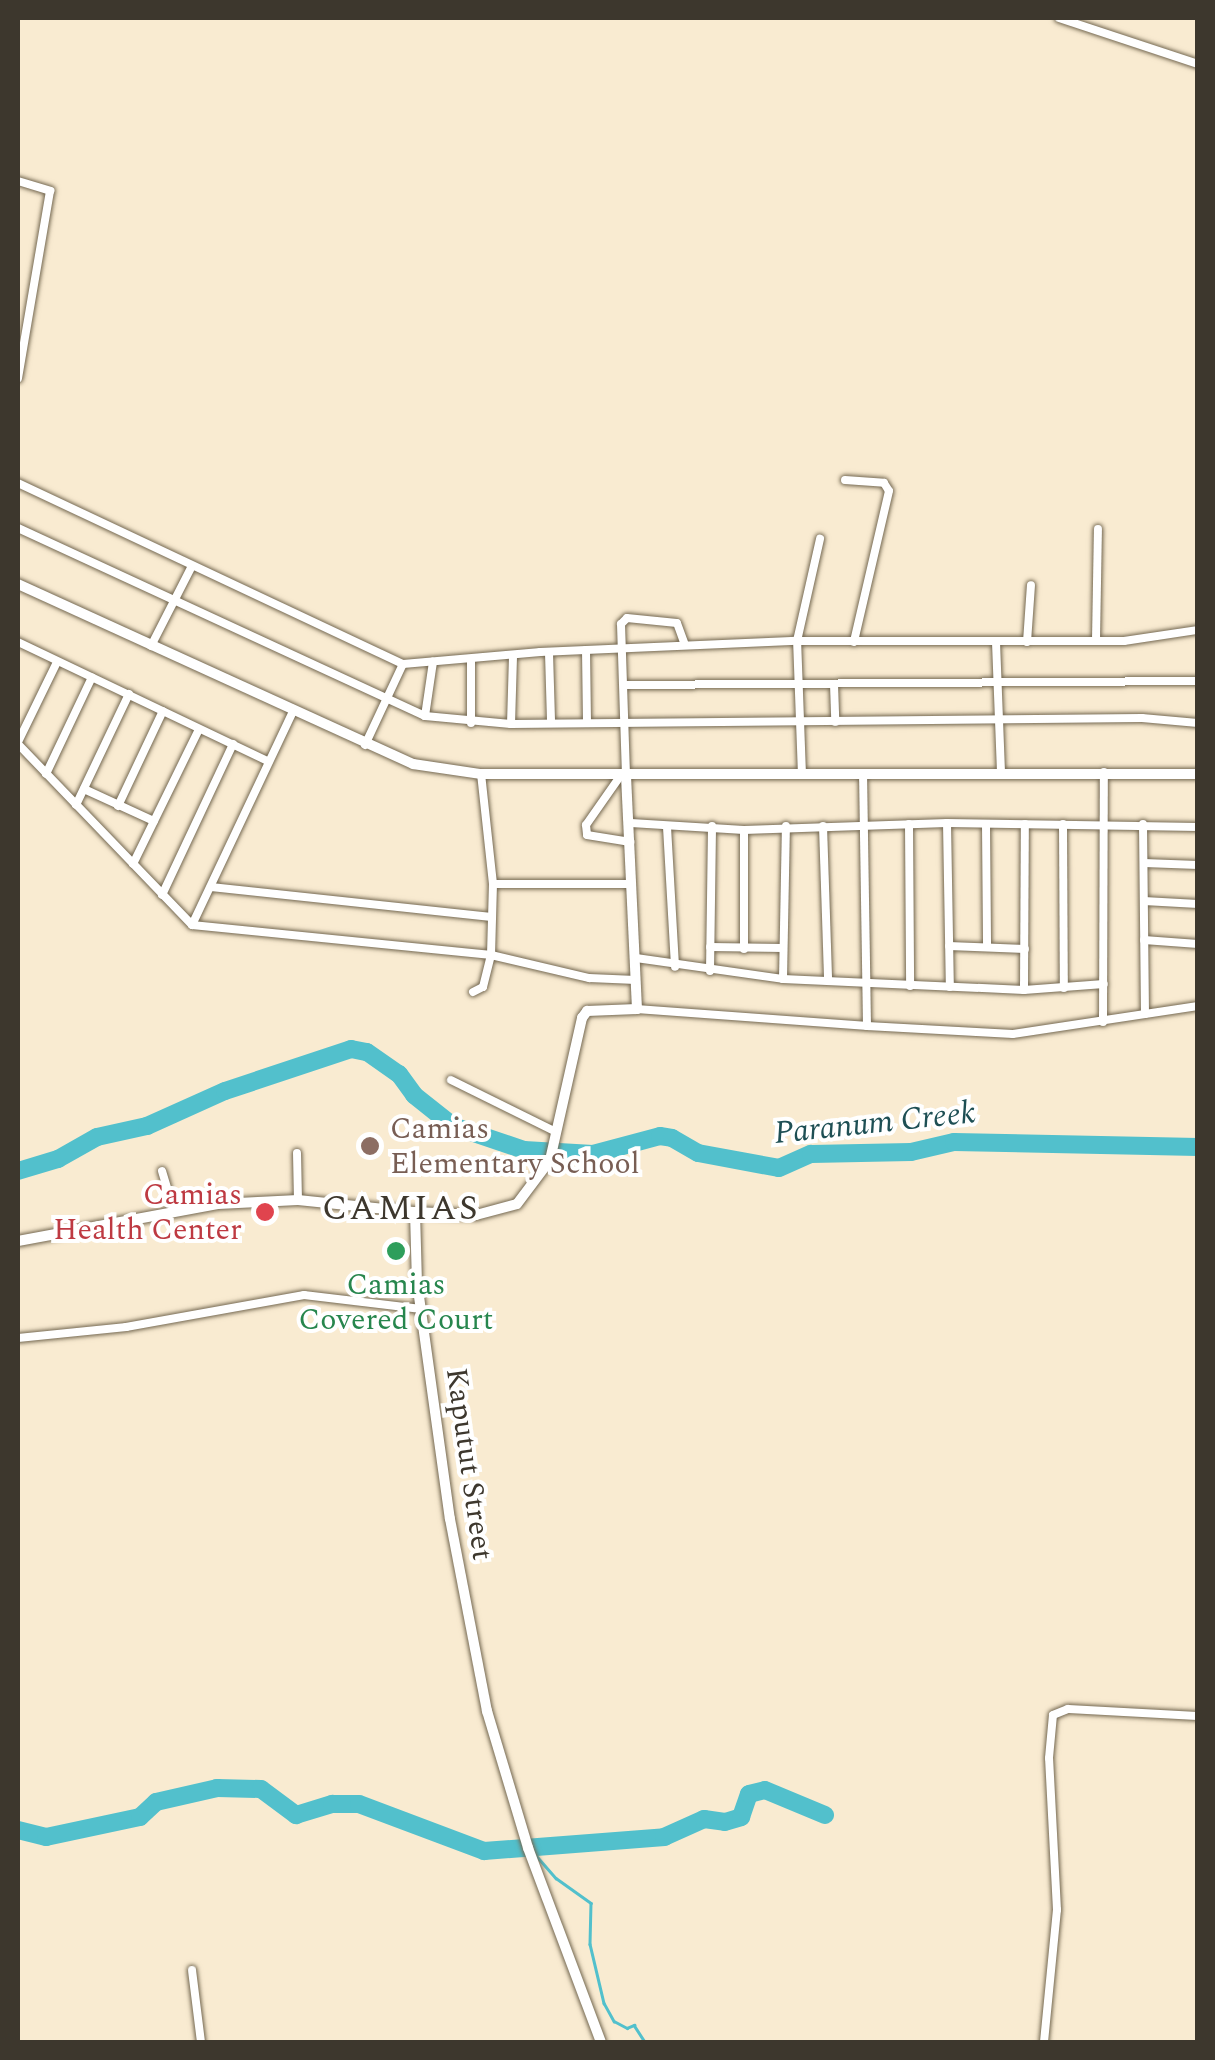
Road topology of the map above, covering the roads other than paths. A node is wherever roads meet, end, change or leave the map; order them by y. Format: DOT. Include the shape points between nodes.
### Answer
graph roads {
  1 [pos="1059,18"];
  2 [pos="1198,64"];
  3 [pos="18,181"];
  4 [pos="18,378"];
  5 [pos="846,480"];
  6 [pos="18,482"];
  7 [pos="18,528"];
  8 [pos="1098,529"];
  9 [pos="820,539"];
  10 [pos="192,566"];
  11 [pos="18,584"];
  12 [pos="1031,585"];
  13 [pos="173,600"];
  14 [pos="1198,630"];
  15 [pos="1096,640"];
  16 [pos="797,641"];
  17 [pos="854,642"];
  18 [pos="996,642"];
  19 [pos="1027,642"];
  20 [pos="20,643"];
  21 [pos="685,645"];
  22 [pos="151,648"];
  23 [pos="623,648"];
  24 [pos="586,650"];
  25 [pos="549,653"];
  26 [pos="18,654"];
  27 [pos="513,656"];
  28 [pos="471,660"];
  29 [pos="57,662"];
  30 [pos="433,662"];
  31 [pos="403,664"];
  32 [pos="92,678"];
  33 [pos="996,680"];
  34 [pos="800,681"];
  35 [pos="1198,682"];
  36 [pos="834,684"];
  37 [pos="625,685"];
  38 [pos="129,694"];
  39 [pos="385,700"];
  40 [pos="163,711"];
  41 [pos="292,713"];
  42 [pos="425,716"];
  43 [pos="999,720"];
  44 [pos="587,721"];
  45 [pos="802,721"];
  46 [pos="551,722"];
  47 [pos="834,722"];
  48 [pos="471,723"];
  49 [pos="624,723"];
  50 [pos="1198,723"];
  51 [pos="511,724"];
  52 [pos="199,728"];
  53 [pos="18,743"];
  54 [pos="233,744"];
  55 [pos="365,746"];
  56 [pos="268,760"];
  57 [pos="1000,772"];
  58 [pos="1104,772"];
  59 [pos="46,774"];
  60 [pos="482,774"];
  61 [pos="863,774"];
  62 [pos="1198,774"];
  63 [pos="623,775"];
  64 [pos="802,775"];
  65 [pos="84,788"];
  66 [pos="76,805"];
  67 [pos="118,806"];
  68 [pos="154,821"];
  69 [pos="632,822"];
  70 [pos="947,823"];
  71 [pos="909,824"];
  72 [pos="986,824"];
  73 [pos="1025,824"];
  74 [pos="1063,824"];
  75 [pos="1143,824"];
  76 [pos="1104,825"];
  77 [pos="712,826"];
  78 [pos="786,826"];
  79 [pos="824,826"];
  80 [pos="863,826"];
  81 [pos="667,827"];
  82 [pos="1198,827"];
  83 [pos="744,830"];
  84 [pos="630,842"];
  85 [pos="1144,863"];
  86 [pos="133,864"];
  87 [pos="1198,865"];
  88 [pos="493,884"];
  89 [pos="629,884"];
  90 [pos="212,886"];
  91 [pos="162,895"];
  92 [pos="1144,902"];
  93 [pos="1198,904"];
  94 [pos="491,917"];
  95 [pos="192,925"];
  96 [pos="1144,940"];
  97 [pos="1198,944"];
  98 [pos="949,946"];
  99 [pos="710,947"];
  100 [pos="987,947"];
  101 [pos="784,948"];
  102 [pos="744,949"];
  103 [pos="1025,949"];
  104 [pos="491,955"];
  105 [pos="636,958"];
  106 [pos="674,967"];
  107 [pos="710,971"];
  108 [pos="636,980"];
  109 [pos="782,980"];
  110 [pos="828,980"];
  111 [pos="869,984"];
  112 [pos="1104,984"];
  113 [pos="910,986"];
  114 [pos="950,986"];
  115 [pos="1064,988"];
  116 [pos="1024,990"];
  117 [pos="473,992"];
  118 [pos="1198,1006"];
  119 [pos="637,1009"];
  120 [pos="1145,1014"];
  121 [pos="1104,1022"];
  122 [pos="867,1026"];
  123 [pos="451,1080"];
  124 [pos="554,1136"];
  125 [pos="298,1153"];
  126 [pos="162,1171"];
  127 [pos="298,1200"];
  128 [pos="174,1211"];
  129 [pos="415,1212"];
  130 [pos="18,1241"];
  131 [pos="421,1309"];
  132 [pos="18,1338"];
  133 [pos="1198,1716"];
  134 [pos="192,1970"];
  135 [pos="201,2042"];
  136 [pos="602,2042"];
  137 [pos="1044,2042"];
  1 -- 2 [label="street"];
  3 -- 4 [label="street" via="50,191"];
  5 -- 17 [label="street" via="884,484 889,491"];
  6 -- 10 [label="street"];
  7 -- 13 [label="street"];
  8 -- 15 [label="street"];
  9 -- 16 [label="street"];
  10 -- 13 [label="street"];
  10 -- 31 [label="street"];
  11 -- 22 [label="street"];
  12 -- 19 [label="street"];
  13 -- 22 [label="street"];
  13 -- 39 [label="street"];
  14 -- 15 [label="street"];
  15 -- 19 [label="street"];
  16 -- 17 [label="street"];
  16 -- 21 [label="street"];
  16 -- 34 [label="street"];
  17 -- 18 [label="street"];
  18 -- 19 [label="street"];
  18 -- 33 [label="street"];
  20 -- 26 [label="street"];
  20 -- 29 [label="street"];
  21 -- 23 [label="street"];
  21 -- 23 [label="street" via="677,624 627,618 621,624"];
  22 -- 41 [label="street"];
  23 -- 24 [label="street"];
  23 -- 37 [label="street"];
  24 -- 25 [label="street"];
  24 -- 44 [label="street"];
  25 -- 27 [label="street"];
  25 -- 46 [label="street"];
  27 -- 28 [label="street"];
  27 -- 51 [label="street"];
  28 -- 30 [label="street"];
  28 -- 48 [label="street"];
  29 -- 32 [label="street"];
  29 -- 53 [label="street"];
  30 -- 31 [label="street"];
  30 -- 42 [label="street"];
  31 -- 39 [label="street"];
  32 -- 38 [label="street"];
  32 -- 59 [label="street"];
  33 -- 35 [label="street"];
  33 -- 36 [label="street"];
  33 -- 43 [label="street"];
  34 -- 36 [label="street"];
  34 -- 37 [label="street"];
  34 -- 45 [label="street"];
  36 -- 47 [label="street"];
  37 -- 49 [label="street"];
  38 -- 40 [label="street"];
  38 -- 65 [label="street"];
  39 -- 42 [label="street"];
  39 -- 55 [label="street"];
  40 -- 52 [label="street"];
  40 -- 67 [label="street"];
  41 -- 55 [label="street"];
  41 -- 56 [label="street"];
  42 -- 48 [label="street"];
  43 -- 47 [label="street"];
  43 -- 50 [label="street"];
  43 -- 57 [label="street"];
  44 -- 46 [label="street"];
  44 -- 49 [label="street"];
  45 -- 47 [label="street"];
  45 -- 49 [label="street"];
  45 -- 64 [label="street"];
  46 -- 51 [label="street"];
  48 -- 51 [label="street"];
  49 -- 63 [label="street"];
  52 -- 54 [label="street"];
  52 -- 68 [label="street"];
  53 -- 59 [label="street"];
  54 -- 56 [label="street"];
  54 -- 91 [label="street"];
  55 -- 60 [label="street" via="413,764"];
  56 -- 90 [label="street"];
  57 -- 58 [label="street"];
  57 -- 61 [label="street"];
  58 -- 62 [label="street"];
  58 -- 76 [label="street"];
  59 -- 66 [label="street"];
  60 -- 63 [label="street"];
  60 -- 88 [label="street"];
  61 -- 64 [label="street"];
  61 -- 80 [label="street"];
  63 -- 64 [label="street"];
  63 -- 69 [label="street"];
  63 -- 84 [label="street" via="586,825 587,835"];
  65 -- 66 [label="street"];
  65 -- 67 [label="street"];
  66 -- 86 [label="street"];
  67 -- 68 [label="street"];
  68 -- 86 [label="street"];
  69 -- 81 [label="street"];
  69 -- 84 [label="street"];
  70 -- 71 [label="street"];
  70 -- 72 [label="street"];
  70 -- 98 [label="street"];
  71 -- 80 [label="street"];
  71 -- 113 [label="street"];
  72 -- 73 [label="street"];
  72 -- 100 [label="street"];
  73 -- 74 [label="street"];
  73 -- 103 [label="street"];
  74 -- 76 [label="street"];
  74 -- 115 [label="street"];
  75 -- 76 [label="street"];
  75 -- 82 [label="street"];
  75 -- 85 [label="street"];
  76 -- 112 [label="street"];
  77 -- 81 [label="street"];
  77 -- 83 [label="street"];
  77 -- 99 [label="street"];
  78 -- 79 [label="street"];
  78 -- 83 [label="street"];
  78 -- 101 [label="street"];
  79 -- 80 [label="street"];
  79 -- 110 [label="street"];
  80 -- 111 [label="street"];
  81 -- 106 [label="street"];
  83 -- 102 [label="street"];
  84 -- 89 [label="street"];
  85 -- 87 [label="street"];
  85 -- 92 [label="street"];
  86 -- 91 [label="street"];
  88 -- 89 [label="street"];
  88 -- 94 [label="street"];
  89 -- 105 [label="street"];
  90 -- 94 [label="street"];
  90 -- 95 [label="street"];
  91 -- 95 [label="street"];
  92 -- 93 [label="street"];
  92 -- 96 [label="street"];
  94 -- 104 [label="street"];
  95 -- 104 [label="street"];
  96 -- 97 [label="street"];
  96 -- 120 [label="street"];
  98 -- 100 [label="street"];
  98 -- 114 [label="street"];
  99 -- 102 [label="street"];
  99 -- 107 [label="street"];
  100 -- 103 [label="street"];
  101 -- 102 [label="street"];
  101 -- 109 [label="street"];
  103 -- 116 [label="street"];
  104 -- 108 [label="street" via="589,978"];
  104 -- 117 [label="street" via="483,987"];
  105 -- 106 [label="street"];
  105 -- 108 [label="street"];
  106 -- 107 [label="street"];
  107 -- 109 [label="street"];
  108 -- 119 [label="street"];
  109 -- 110 [label="street"];
  110 -- 111 [label="street"];
  111 -- 113 [label="street"];
  111 -- 122 [label="street"];
  112 -- 115 [label="street"];
  112 -- 121 [label="street"];
  113 -- 114 [label="street"];
  114 -- 116 [label="street"];
  115 -- 116 [label="street"];
  118 -- 120 [label="street"];
  119 -- 122 [label="street"];
  119 -- 124 [label="street" via="600,1009 582,1018"];
  120 -- 121 [label="street"];
  121 -- 122 [label="street" via="1013,1034"];
  123 -- 124 [label="street"];
  124 -- 129 [label="street" via="550,1160 532,1189 504,1210"];
  125 -- 127 [label="street"];
  126 -- 128 [label="street"];
  127 -- 128 [label="street"];
  127 -- 129 [label="street"];
  128 -- 130 [label="street"];
  129 -- 131 [label="street, Kaputut Street"];
  131 -- 132 [label="street" via="304,1295"];
  131 -- 136 [label="street, Kaputut Street" via="487,1711 530,1856"];
  133 -- 137 [label="street" via="1068,1709 1052,1715 1057,1910"];
  134 -- 135 [label="street"];
}
